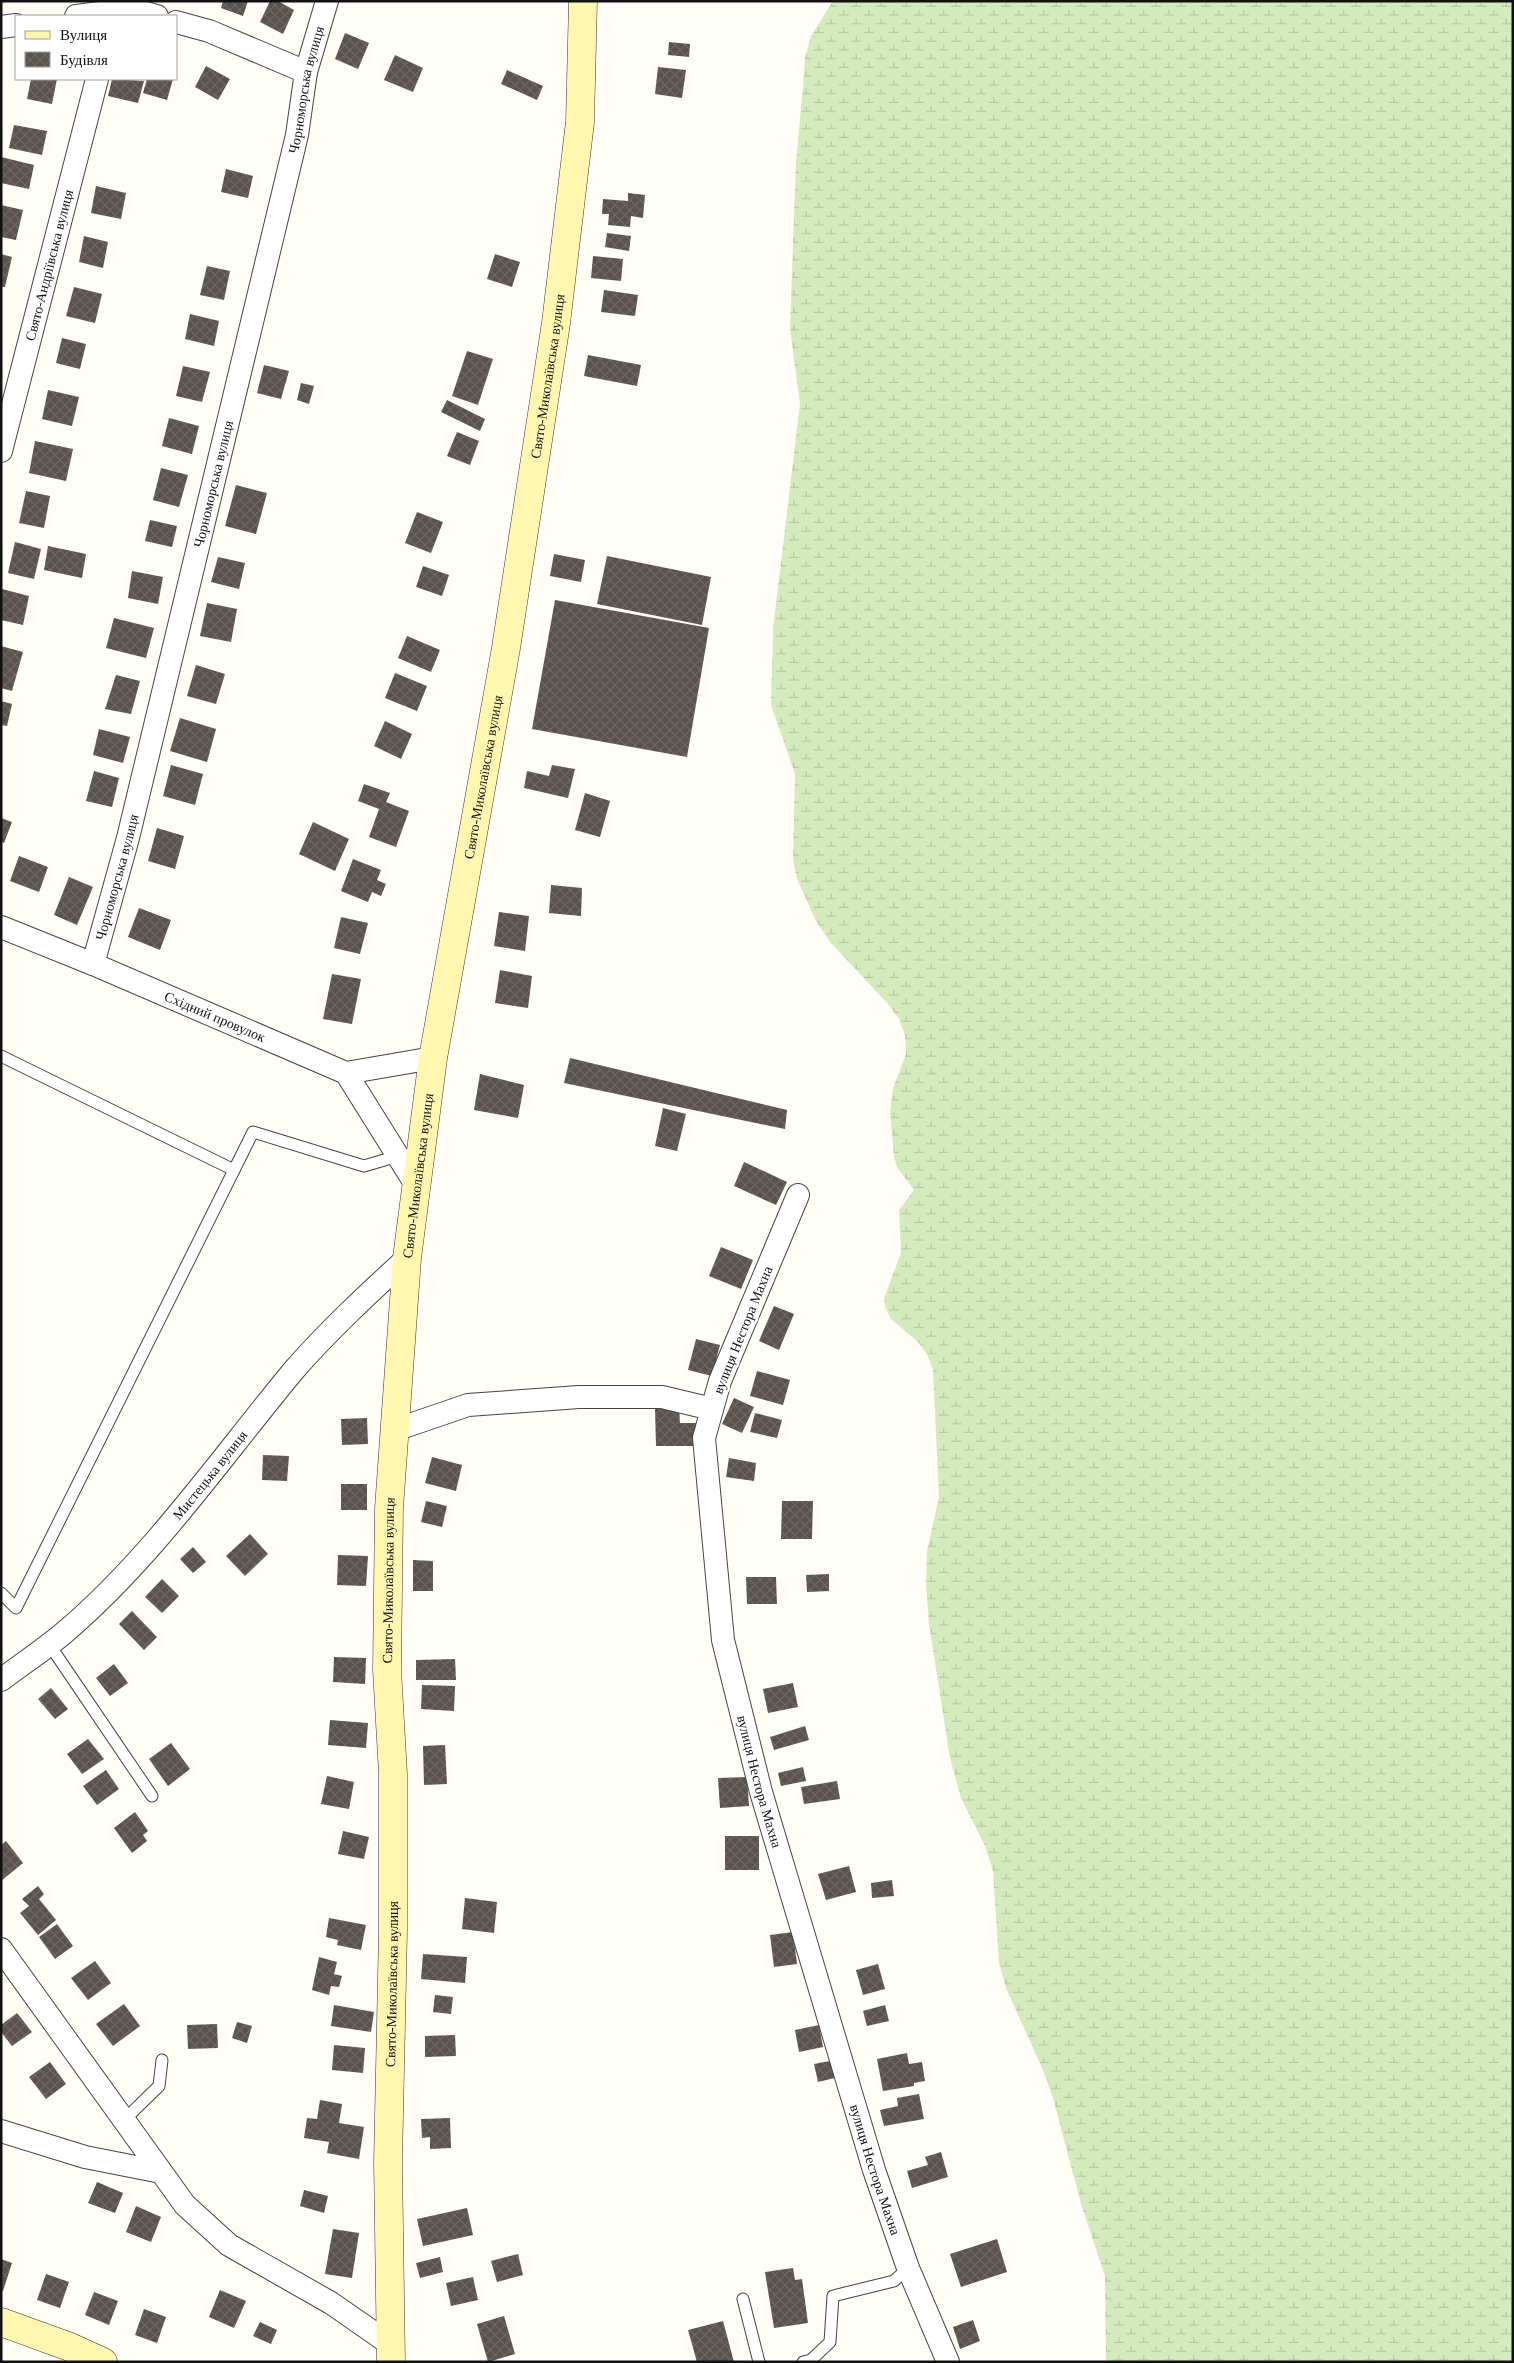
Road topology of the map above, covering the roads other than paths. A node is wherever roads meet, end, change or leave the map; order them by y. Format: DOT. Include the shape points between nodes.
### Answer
graph roads {
  1 [pos="327,1"];
  2 [pos="584,1"];
  3 [pos="115,9"];
  4 [pos="82,15"];
  5 [pos="153,15"];
  6 [pos="178,23"];
  7 [pos="15,25"];
  8 [pos="1,28"];
  9 [pos="306,72"];
  10 [pos="97,80"];
  11 [pos="1,451"];
  12 [pos="1,927"];
  13 [pos="93,964"];
  14 [pos="1,1056"];
  15 [pos="433,1058"];
  16 [pos="346,1073"];
  17 [pos="398,1156"];
  18 [pos="234,1170"];
  19 [pos="416,1185"];
  20 [pos="798,1195"];
  21 [pos="407,1258"];
  22 [pos="712,1409"];
  23 [pos="395,1430"];
  24 [pos="1,1593"];
  25 [pos="49,1644"];
  26 [pos="1,1680"];
  27 [pos="152,1796"];
  28 [pos="1,1949"];
  29 [pos="162,2060"];
  30 [pos="123,2121"];
  31 [pos="1,2131"];
  32 [pos="161,2172"];
  33 [pos="908,2268"];
  34 [pos="743,2299"];
  35 [pos="1,2322"];
  36 [pos="391,2353"];
  37 [pos="103,2362"];
  38 [pos="759,2362"];
  39 [pos="803,2362"];
  40 [pos="948,2362"];
  1 -- 9 [label="street, Чорноморська вулиця"];
  2 -- 15 [label="street, Свято-Миколаївська вулиця" via="580,122 556,323 506,648"];
  3 -- 4 [label="street"];
  3 -- 5 [label="street"];
  6 -- 9 [label="street" via="209,31"];
  7 -- 8 [label="street"];
  9 -- 13 [label="street, Чорноморська вулиця" via="292,155 131,829"];
  10 -- 11 [label="street, Свято-Андріївська вулиця"];
  12 -- 13 [label="street, Східний провулок"];
  13 -- 16 [label="street, Східний провулок"];
  14 -- 18 [label="lane"];
  15 -- 16 [label="street"];
  15 -- 19 [label="street, Свято-Миколаївська вулиця"];
  16 -- 17 [label="street"];
  17 -- 18 [label="lane" via="364,1166 253,1132"];
  17 -- 19 [label="street"];
  18 -- 24 [label="lane" via="16,1608"];
  19 -- 21 [label="street, Свято-Миколаївська вулиця"];
  20 -- 22 [label="street, вулиця Нестора Махна" via="720,1381"];
  21 -- 23 [label="street, Свято-Миколаївська вулиця"];
  21 -- 25 [label="street, Мистецька вулиця" via="342,1318 295,1370 120,1578"];
  22 -- 23 [label="street" via="662,1398 579,1397 468,1405"];
  22 -- 33 [label="street, вулиця Нестора Махна" via="704,1438 723,1640 761,1792 874,2170"];
  23 -- 36 [label="street, Свято-Миколаївська вулиця" via="389,1508 387,1670 393,1774 394,1931 388,2162"];
  25 -- 26 [label="street, Мистецька вулиця"];
  25 -- 27 [label="lane"];
  28 -- 30 [label="street"];
  29 -- 30 [label="lane" via="159,2086"];
  30 -- 32 [label="street"];
  31 -- 32 [label="street" via="85,2157"];
  32 -- 36 [label="street" via="185,2205 230,2245 330,2303"];
  33 -- 39 [label="lane" via="894,2281 833,2296 830,2342 811,2360"];
  33 -- 40 [label="street, вулиця Нестора Махна"];
  34 -- 38 [label="lane"];
  35 -- 37 [label="street"];
}
